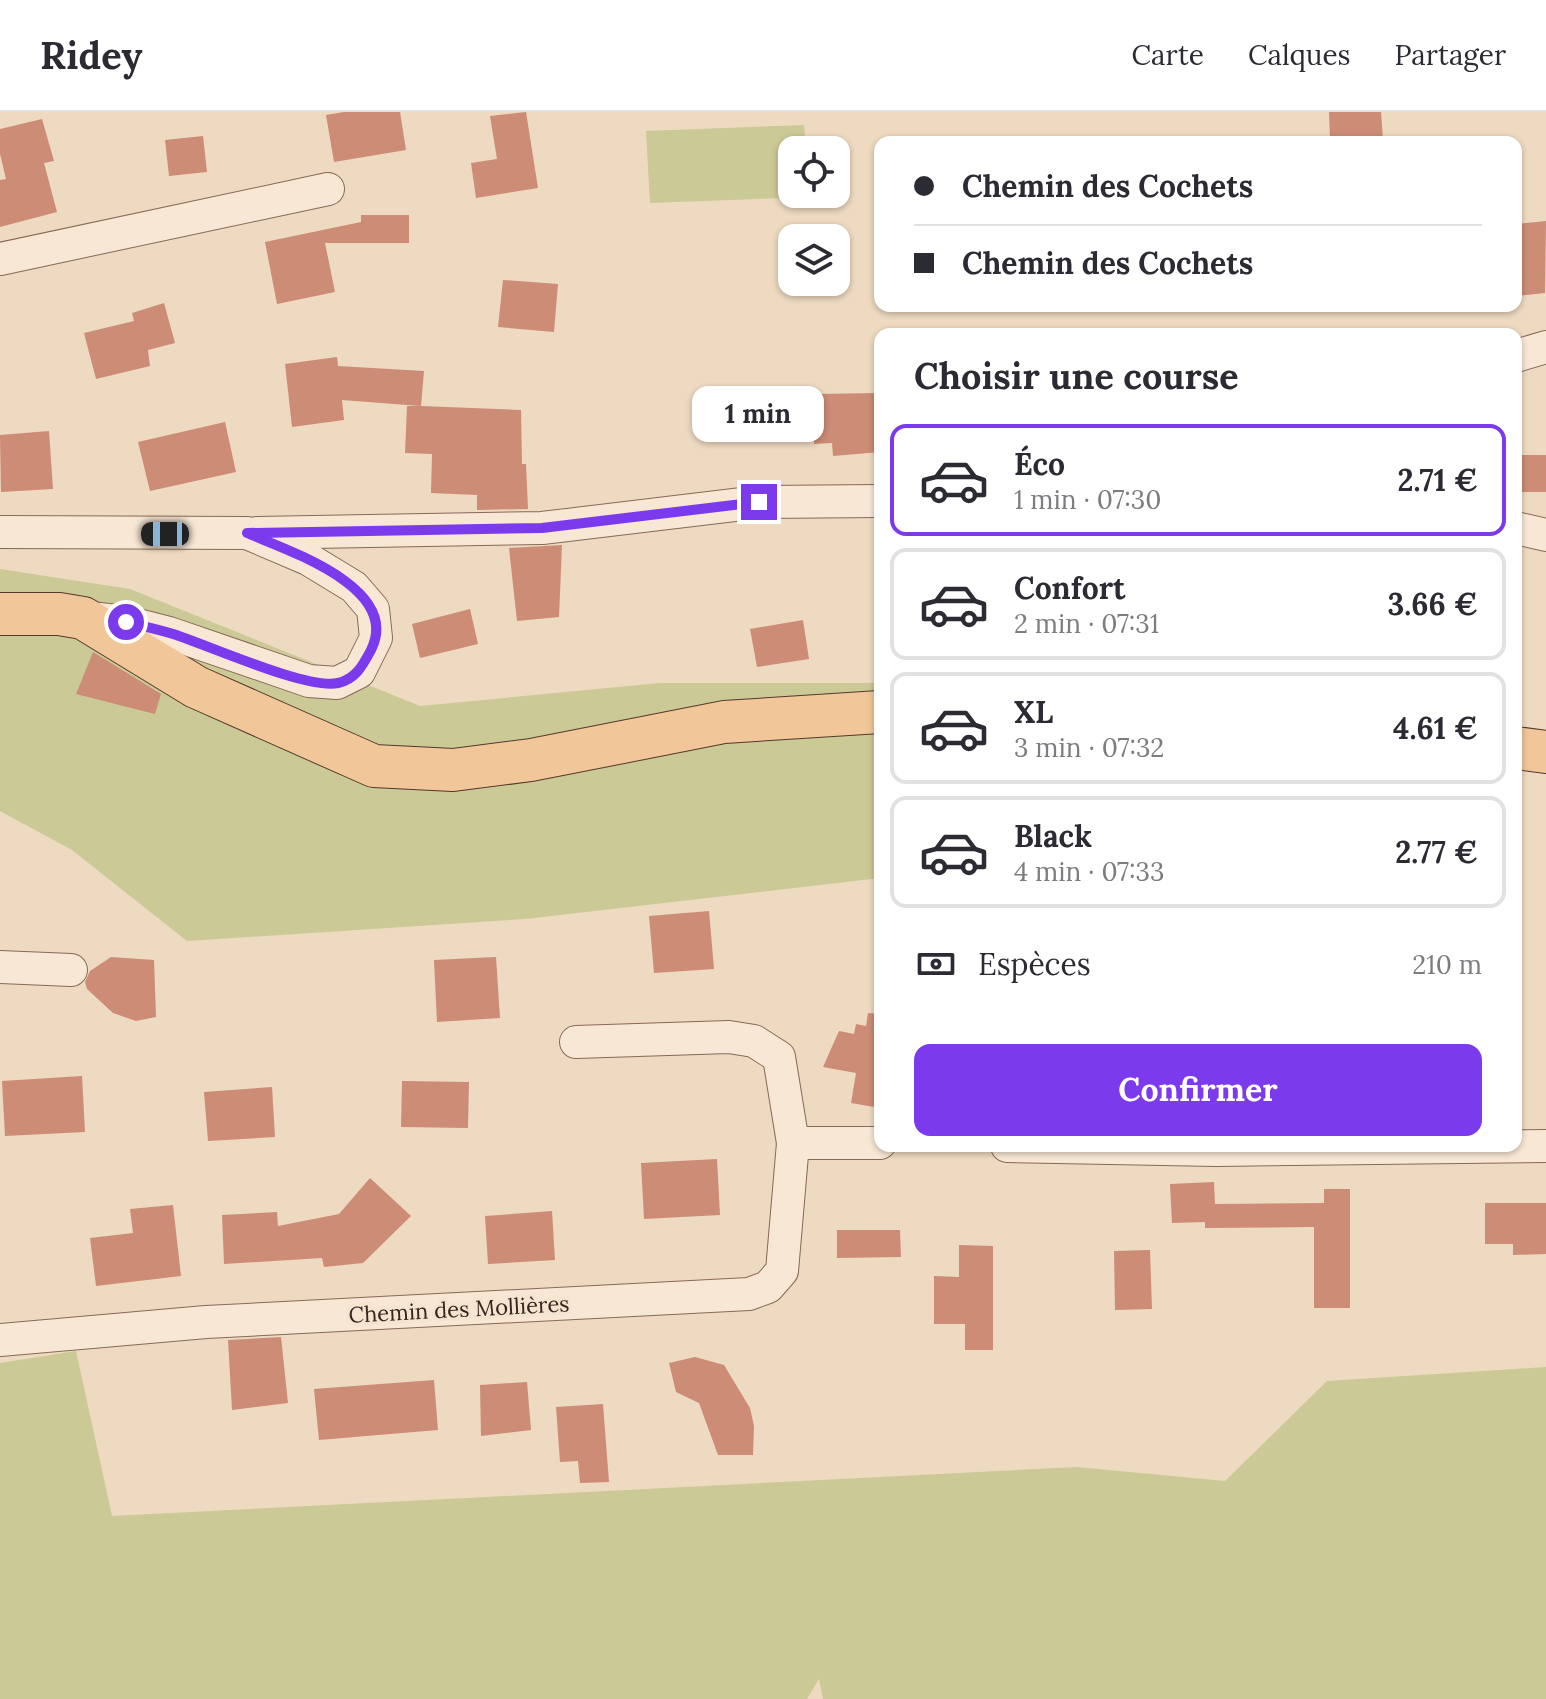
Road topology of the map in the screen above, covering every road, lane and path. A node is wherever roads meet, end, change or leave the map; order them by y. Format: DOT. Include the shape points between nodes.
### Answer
graph roads {
  1 [pos="328,189"];
  2 [pos="0,259"];
  3 [pos="1546,347"];
  4 [pos="1522,354"];
  5 [pos="874,501"];
  6 [pos="1522,529"];
  7 [pos="0,532"];
  8 [pos="247,533"];
  9 [pos="1546,535"];
  10 [pos="0,614"];
  11 [pos="83,618"];
  12 [pos="874,712"];
  13 [pos="1522,749"];
  14 [pos="1546,752"];
  15 [pos="0,967"];
  16 [pos="71,970"];
  17 [pos="576,1042"];
  18 [pos="793,1143"];
  19 [pos="874,1143"];
  20 [pos="1522,1146"];
  21 [pos="1546,1146"];
  22 [pos="0,1340"];
  1 -- 2 [label="street"];
  3 -- 4 [label="street"];
  5 -- 8 [label="street" via="759,502 542,528"];
  6 -- 9 [label="street"];
  7 -- 8 [label="street"];
  8 -- 11 [label="street" via="308,559 354,587 373,609 376,638 359,672 337,683 309,681 169,633"];
  10 -- 11 [label="main road"];
  11 -- 12 [label="main road" via="196,687 374,766 453,770 724,722"];
  13 -- 14 [label="main road"];
  15 -- 16 [label="street"];
  17 -- 18 [label="street, Chemin des Mollières" via="729,1037 754,1041 779,1057"];
  18 -- 19 [label="street"];
  18 -- 22 [label="street, Chemin des Mollières" via="782,1271 768,1287 749,1294 206,1322"];
  20 -- 21 [label="street"];
}
